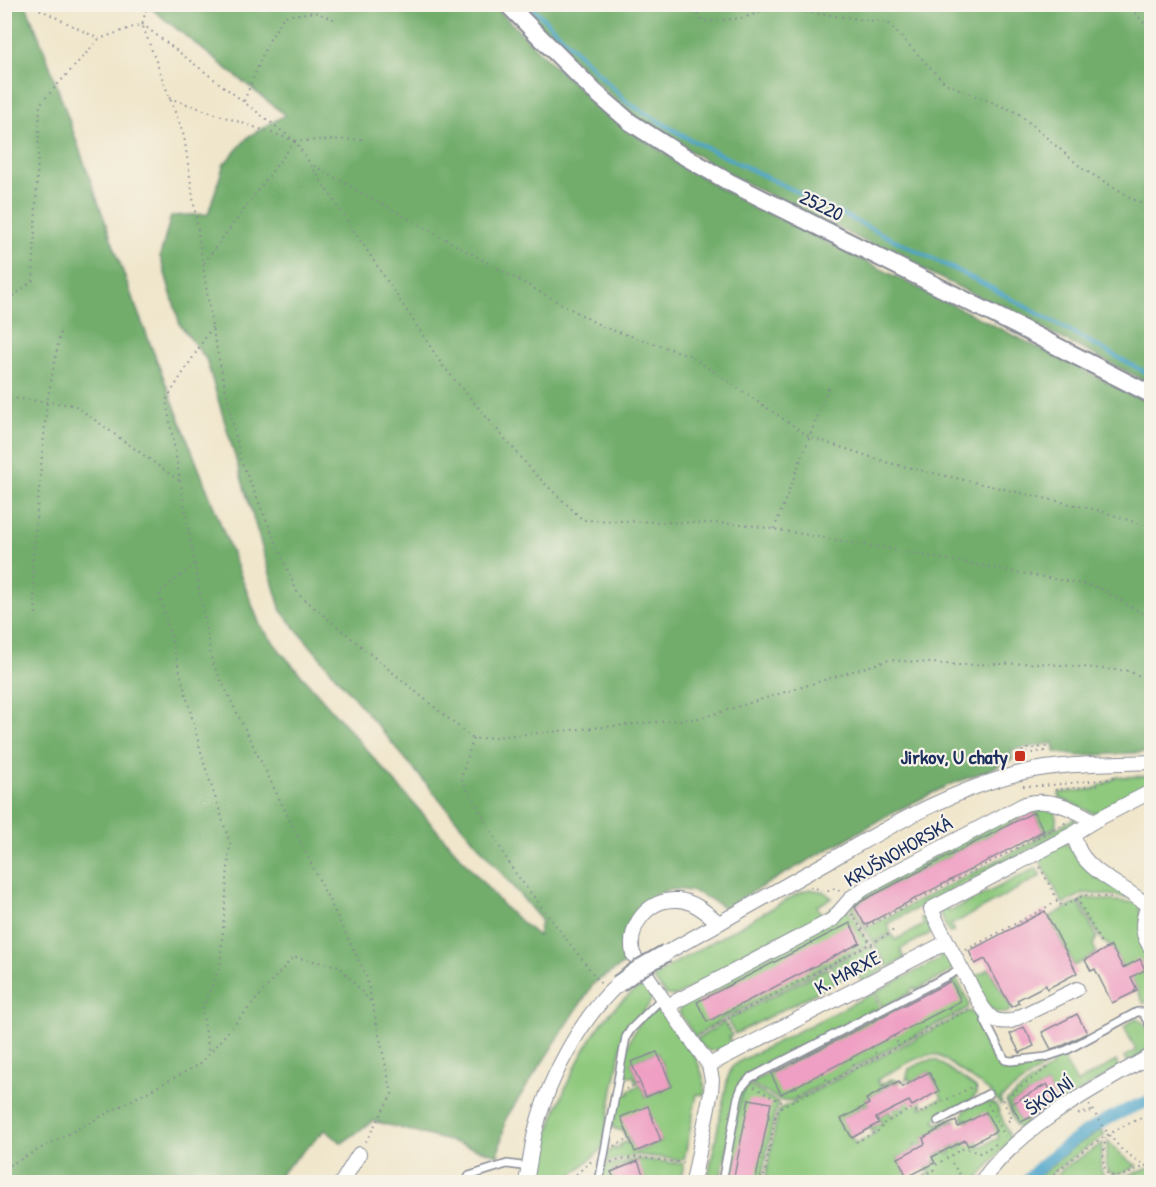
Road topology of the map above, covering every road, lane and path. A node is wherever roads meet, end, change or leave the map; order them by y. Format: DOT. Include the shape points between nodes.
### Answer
graph roads {
  1 [pos="29,4"];
  2 [pos="148,4"];
  3 [pos="507,4"];
  4 [pos="691,4"];
  5 [pos="1127,4"];
  6 [pos="336,21"];
  7 [pos="142,24"];
  8 [pos="1152,32"];
  9 [pos="99,39"];
  10 [pos="169,98"];
  11 [pos="244,101"];
  12 [pos="366,139"];
  13 [pos="295,141"];
  14 [pos="311,165"];
  15 [pos="1152,210"];
  16 [pos="203,264"];
  17 [pos="4,304"];
  18 [pos="212,327"];
  19 [pos="61,328"];
  20 [pos="830,384"];
  21 [pos="1152,395"];
  22 [pos="4,397"];
  23 [pos="47,402"];
  24 [pos="810,437"];
  25 [pos="181,482"];
  26 [pos="1143,525"];
  27 [pos="774,529"];
  28 [pos="195,564"];
  29 [pos="36,614"];
  30 [pos="1152,619"];
  31 [pos="1152,681"];
  32 [pos="473,739"];
  33 [pos="1051,746"];
  34 [pos="1045,751"];
  35 [pos="1152,762"];
  36 [pos="1118,775"];
  37 [pos="1110,779"];
  38 [pos="1021,786"];
  39 [pos="1055,790"];
  40 [pos="1152,790"];
  41 [pos="1088,817"];
  42 [pos="1073,834"];
  43 [pos="1030,849"];
  44 [pos="819,881"];
  45 [pos="1077,898"];
  46 [pos="1118,898"];
  47 [pos="1058,901"];
  48 [pos="848,902"];
  49 [pos="1150,905"];
  50 [pos="719,923"];
  51 [pos="862,929"];
  52 [pos="893,930"];
  53 [pos="947,942"];
  54 [pos="872,943"];
  55 [pos="1096,943"];
  56 [pos="859,944"];
  57 [pos="861,949"];
  58 [pos="1152,949"];
  59 [pos="847,950"];
  60 [pos="666,953"];
  61 [pos="849,955"];
  62 [pos="955,956"];
  63 [pos="881,959"];
  64 [pos="826,961"];
  65 [pos="828,966"];
  66 [pos="962,969"];
  67 [pos="804,972"];
  68 [pos="806,977"];
  69 [pos="793,978"];
  70 [pos="836,982"];
  71 [pos="796,983"];
  72 [pos="776,986"];
  73 [pos="613,989"];
  74 [pos="1077,989"];
  75 [pos="779,991"];
  76 [pos="749,1000"];
  77 [pos="664,1002"];
  78 [pos="372,1003"];
  79 [pos="752,1005"];
  80 [pos="973,1005"];
  81 [pos="948,1008"];
  82 [pos="722,1014"];
  83 [pos="989,1015"];
  84 [pos="954,1018"];
  85 [pos="725,1020"];
  86 [pos="921,1022"];
  87 [pos="1152,1029"];
  88 [pos="927,1031"];
  89 [pos="734,1035"];
  90 [pos="894,1036"];
  91 [pos="692,1041"];
  92 [pos="898,1046"];
  93 [pos="872,1047"];
  94 [pos="209,1053"];
  95 [pos="1152,1055"];
  96 [pos="878,1057"];
  97 [pos="1046,1057"];
  98 [pos="851,1058"];
  99 [pos="709,1065"];
  100 [pos="855,1069"];
  101 [pos="823,1072"];
  102 [pos="746,1082"];
  103 [pos="640,1083"];
  104 [pos="828,1083"];
  105 [pos="976,1085"];
  106 [pos="796,1087"];
  107 [pos="616,1092"];
  108 [pos="986,1095"];
  109 [pos="801,1097"];
  110 [pos="785,1104"];
  111 [pos="1093,1111"];
  112 [pos="1152,1114"];
  113 [pos="768,1117"];
  114 [pos="776,1118"];
  115 [pos="938,1121"];
  116 [pos="1008,1121"];
  117 [pos="1107,1134"];
  118 [pos="630,1138"];
  119 [pos="856,1142"];
  120 [pos="762,1147"];
  121 [pos="770,1148"];
  122 [pos="604,1150"];
  123 [pos="359,1154"];
  124 [pos="952,1163"];
  125 [pos="602,1164"];
  126 [pos="1152,1164"];
  127 [pos="697,1165"];
  128 [pos="1145,1166"];
  129 [pos="529,1167"];
  130 [pos="4,1168"];
  131 [pos="756,1178"];
  132 [pos="764,1181"];
  133 [pos="912,1181"];
  134 [pos="342,1182"];
  135 [pos="467,1182"];
  136 [pos="526,1182"];
  137 [pos="567,1182"];
  138 [pos="599,1182"];
  139 [pos="693,1182"];
  140 [pos="722,1182"];
  141 [pos="965,1182"];
  142 [pos="981,1182"];
  143 [pos="1045,1182"];
  1 -- 9 [label="path"];
  2 -- 7 [label="path"];
  3 -- 21 [label="street, 25220" via="601,97 630,122 675,151 729,182"];
  4 -- 15 [label="path" via="703,22 742,18 771,9 888,23 945,83 1018,113 1083,169"];
  5 -- 8 [label="path"];
  6 -- 11 [label="path" via="315,12 284,16 267,44"];
  7 -- 9 [label="path"];
  7 -- 10 [label="path"];
  7 -- 11 [label="path"];
  9 -- 17 [label="path" via="40,104 33,280"];
  10 -- 13 [label="path"];
  10 -- 16 [label="path" via="183,136"];
  11 -- 13 [label="path"];
  12 -- 13 [label="path"];
  13 -- 14 [label="path"];
  13 -- 16 [label="path"];
  14 -- 24 [label="path" via="603,327 689,355"];
  14 -- 27 [label="path" via="443,366 535,474 583,520 742,524"];
  16 -- 18 [label="path"];
  18 -- 25 [label="path" via="166,400"];
  18 -- 32 [label="path" via="241,461 298,594"];
  19 -- 23 [label="path"];
  20 -- 24 [label="path"];
  22 -- 23 [label="path"];
  23 -- 25 [label="path" via="74,405"];
  23 -- 29 [label="path" via="32,566"];
  24 -- 26 [label="path" via="889,463 1101,511"];
  24 -- 27 [label="path"];
  25 -- 28 [label="path"];
  27 -- 30 [label="path" via="1098,587"];
  28 -- 78 [label="path" via="212,662 366,975"];
  28 -- 94 [label="path" via="159,593 204,763 230,843 219,966 202,1009"];
  31 -- 32 [label="path" via="1128,671 1037,663 959,665 889,660 701,718"];
  32 -- 73 [label="path" via="461,778 513,870"];
  33 -- 34 [label="path" via="1016,754"];
  35 -- 50 [label="street" via="1044,769 978,786 888,827"];
  36 -- 37 [label="path"];
  37 -- 38 [label="path"];
  37 -- 39 [label="path" via="1095,786"];
  40 -- 41 [label="street"];
  41 -- 42 [label="street"];
  41 -- 43 [label="path" via="1033,838"];
  41 -- 48 [label="street, KRUŠNOHORSKÁ" via="1064,805 1033,801 865,888"];
  42 -- 43 [label="street"];
  42 -- 49 [label="street" via="1091,865"];
  43 -- 47 [label="path"];
  43 -- 51 [label="path" via="957,878"];
  43 -- 53 [label="street" via="931,909"];
  44 -- 48 [label="path" via="809,886 828,891 835,888"];
  45 -- 46 [label="path"];
  45 -- 47 [label="path" via="1062,908"];
  45 -- 55 [label="path" via="1100,941"];
  47 -- 62 [label="path"];
  48 -- 51 [label="path"];
  48 -- 77 [label="street, KRUŠNOHORSKÁ" via="832,921"];
  49 -- 58 [label="street" via="1143,924 1144,936"];
  50 -- 60 [label="street"];
  50 -- 77 [label="street" via="696,905 678,900 649,908 638,920 632,937 633,954"];
  51 -- 54 [label="path"];
  52 -- 54 [label="path"];
  53 -- 62 [label="street"];
  53 -- 99 [label="street, K. MARXE"];
  54 -- 57 [label="path"];
  54 -- 63 [label="path"];
  56 -- 57 [label="path"];
  57 -- 61 [label="path"];
  59 -- 61 [label="path"];
  60 -- 73 [label="street, bridge"];
  61 -- 65 [label="path"];
  62 -- 66 [label="street"];
  64 -- 65 [label="path"];
  65 -- 68 [label="path"];
  65 -- 70 [label="path"];
  66 -- 83 [label="street"];
  66 -- 102 [label="lane"];
  67 -- 68 [label="path"];
  68 -- 71 [label="path"];
  69 -- 71 [label="path"];
  71 -- 75 [label="path"];
  72 -- 75 [label="path"];
  73 -- 129 [label="street" via="593,1012 561,1064 545,1100"];
  74 -- 83 [label="street" via="1011,1021 999,1022"];
  75 -- 79 [label="path"];
  76 -- 79 [label="path"];
  77 -- 91 [label="street"];
  77 -- 107 [label="lane, KRUŠNOHORSKÁ" via="626,1037"];
  78 -- 94 [label="path" via="339,966 293,957"];
  78 -- 123 [label="path" via="392,1094"];
  79 -- 85 [label="path"];
  80 -- 84 [label="path"];
  81 -- 84 [label="path"];
  82 -- 85 [label="path"];
  83 -- 97 [label="lane" via="985,1021 1005,1060"];
  84 -- 88 [label="path"];
  85 -- 89 [label="path"];
  85 -- 91 [label="path"];
  86 -- 88 [label="path"];
  87 -- 97 [label="lane" via="1144,1015 1137,1012 1067,1050"];
  88 -- 92 [label="path"];
  90 -- 92 [label="path"];
  91 -- 99 [label="street"];
  92 -- 96 [label="path"];
  93 -- 96 [label="path"];
  94 -- 130 [label="path" via="200,1064"];
  95 -- 142 [label="street, ŠKOLNÍ" via="1050,1118 1002,1156"];
  96 -- 100 [label="path"];
  97 -- 116 [label="path" via="1050,1065 1003,1100 1012,1119"];
  98 -- 100 [label="path"];
  99 -- 127 [label="street" via="711,1092"];
  100 -- 104 [label="path"];
  101 -- 104 [label="path"];
  102 -- 110 [label="path"];
  102 -- 140 [label="lane" via="738,1097"];
  103 -- 107 [label="path"];
  104 -- 109 [label="path"];
  105 -- 119 [label="path" via="920,1113 910,1109"];
  106 -- 109 [label="path"];
  107 -- 122 [label="lane, KRUŠNOHORSKÁ"];
  108 -- 115 [label="lane"];
  108 -- 133 [label="path" via="1006,1138 980,1153 964,1148"];
  109 -- 110 [label="path"];
  110 -- 114 [label="path"];
  111 -- 117 [label="path"];
  112 -- 117 [label="path"];
  113 -- 114 [label="path"];
  114 -- 121 [label="path"];
  117 -- 128 [label="path"];
  117 -- 128 [label="path" via="1107,1173 1116,1176"];
  117 -- 143 [label="path"];
  118 -- 122 [label="path"];
  120 -- 121 [label="path"];
  121 -- 132 [label="path"];
  122 -- 125 [label="lane, KRUŠNOHORSKÁ"];
  122 -- 137 [label="path"];
  123 -- 134 [label="street"];
  124 -- 141 [label="path"];
  125 -- 127 [label="path" via="636,1157"];
  125 -- 138 [label="lane, KRUŠNOHORSKÁ"];
  126 -- 128 [label="path"];
  127 -- 139 [label="street"];
  129 -- 135 [label="lane" via="507,1164 469,1176"];
  129 -- 136 [label="street"];
  131 -- 132 [label="path"];
}
